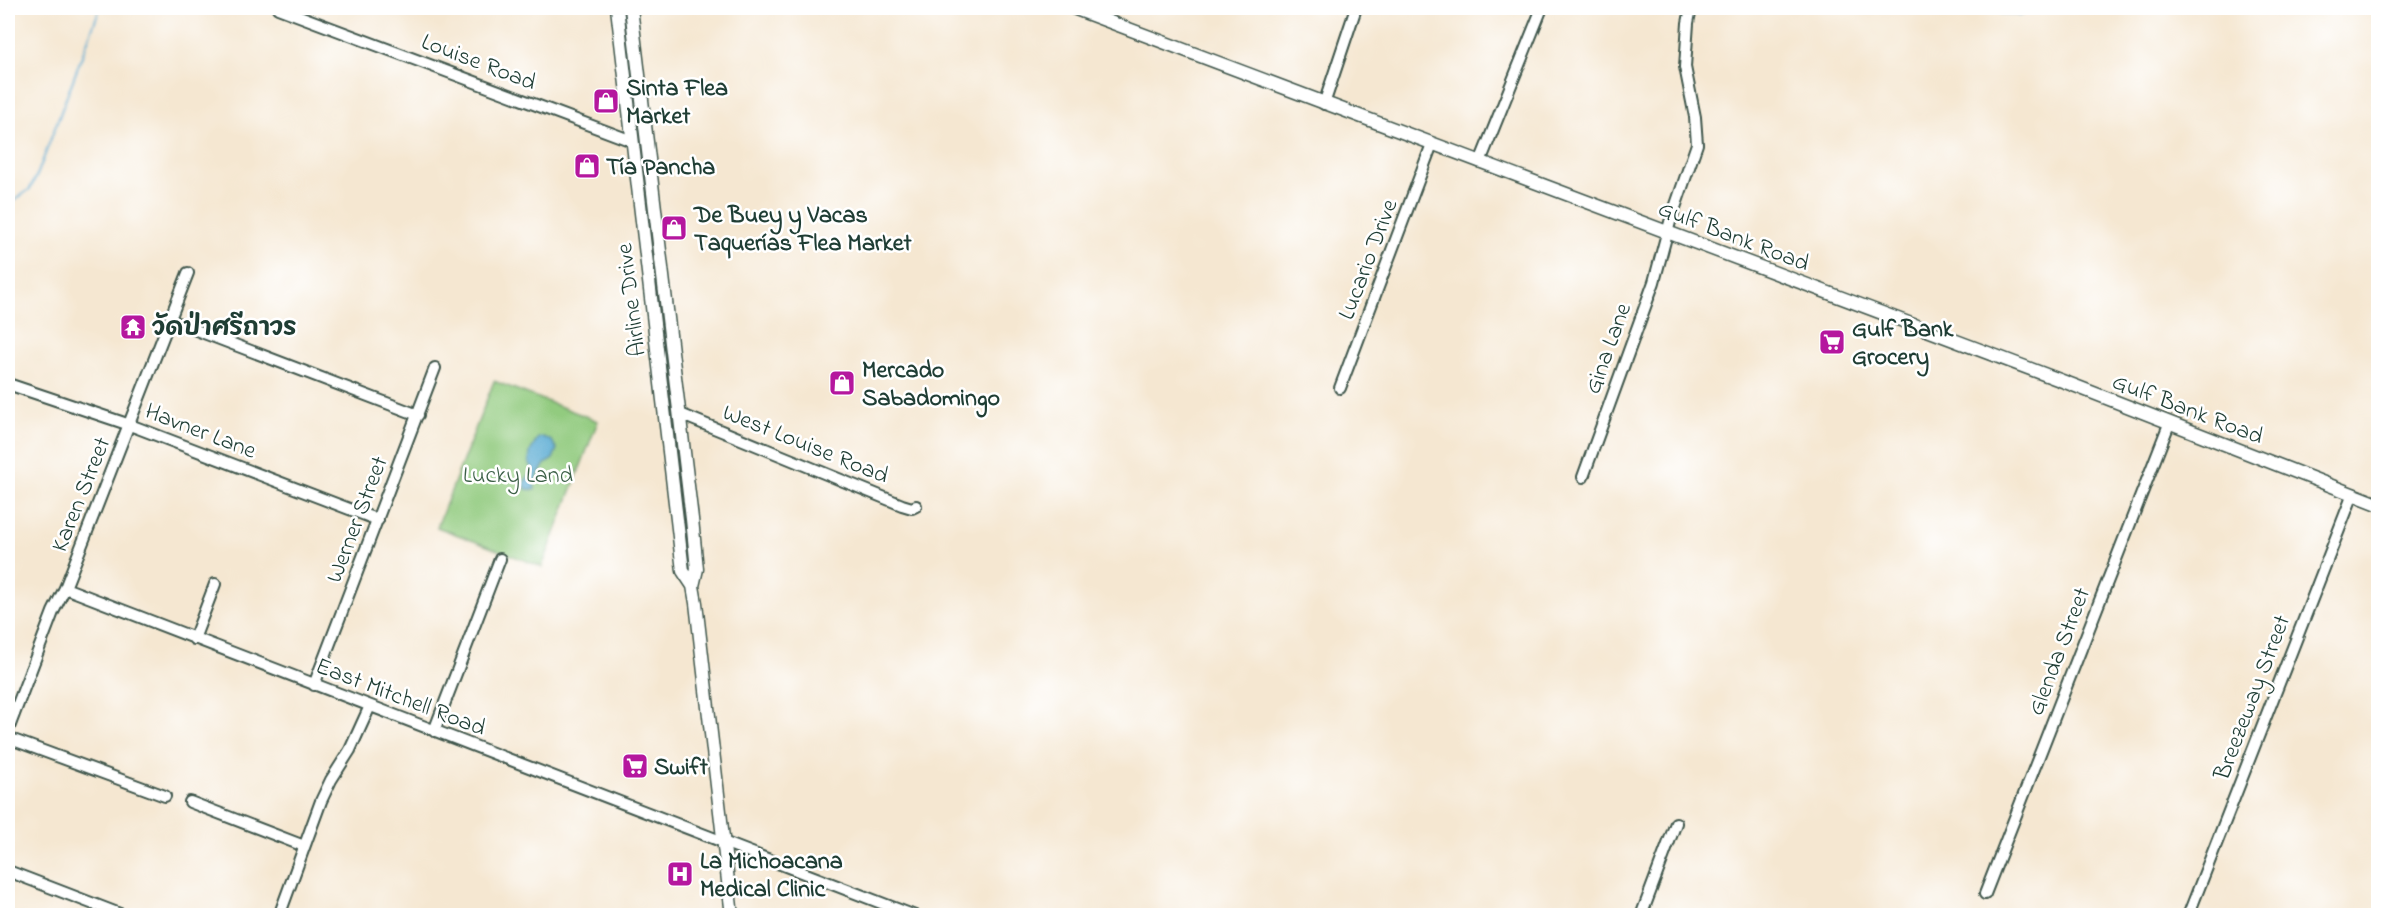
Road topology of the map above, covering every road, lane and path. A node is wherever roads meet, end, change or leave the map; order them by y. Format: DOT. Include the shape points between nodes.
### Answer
graph roads {
  1 [pos="278,8"];
  2 [pos="617,8"];
  3 [pos="632,8"];
  4 [pos="1073,8"];
  5 [pos="1356,8"];
  6 [pos="1542,8"];
  7 [pos="1691,8"];
  8 [pos="1324,104"];
  9 [pos="632,141"];
  10 [pos="1432,144"];
  11 [pos="1480,162"];
  12 [pos="1668,232"];
  13 [pos="188,273"];
  14 [pos="170,320"];
  15 [pos="435,368"];
  16 [pos="8,384"];
  17 [pos="1340,388"];
  18 [pos="680,414"];
  19 [pos="418,415"];
  20 [pos="2169,424"];
  21 [pos="130,425"];
  22 [pos="666,429"];
  23 [pos="1583,477"];
  24 [pos="2353,494"];
  25 [pos="2379,504"];
  26 [pos="916,506"];
  27 [pos="378,520"];
  28 [pos="500,559"];
  29 [pos="215,584"];
  30 [pos="693,586"];
  31 [pos="65,588"];
  32 [pos="194,639"];
  33 [pos="314,685"];
  34 [pos="370,706"];
  35 [pos="8,730"];
  36 [pos="434,731"];
  37 [pos="8,738"];
  38 [pos="165,796"];
  39 [pos="190,802"];
  40 [pos="1677,823"];
  41 [pos="722,842"];
  42 [pos="304,846"];
  43 [pos="8,871"];
  44 [pos="1985,894"];
  45 [pos="125,915"];
  46 [pos="279,915"];
  47 [pos="732,915"];
  48 [pos="915,915"];
  49 [pos="1641,915"];
  50 [pos="2188,915"];
  1 -- 9 [label="street, Louise Road"];
  2 -- 9 [label="main road, Airline Drive"];
  3 -- 18 [label="main road, Airline Drive"];
  4 -- 8 [label="main road, Gulf Bank Road"];
  5 -- 8 [label="street"];
  6 -- 11 [label="street"];
  7 -- 12 [label="street, Gina Lane" via="1685,67 1697,144"];
  8 -- 10 [label="main road, Gulf Bank Road"];
  9 -- 22 [label="main road, Airline Drive"];
  10 -- 11 [label="main road, Gulf Bank Road"];
  10 -- 17 [label="street, Lucario Drive"];
  11 -- 12 [label="main road, Gulf Bank Road"];
  12 -- 20 [label="main road, Gulf Bank Road"];
  12 -- 23 [label="street, Gina Lane"];
  13 -- 14 [label="street, Karen Street"];
  14 -- 19 [label="street"];
  14 -- 21 [label="street, Karen Street"];
  15 -- 19 [label="street, Werner Street"];
  16 -- 21 [label="street, Havner Lane"];
  18 -- 22 [label="main road"];
  18 -- 26 [label="street, West Louise Road" via="902,505"];
  18 -- 30 [label="main road, Airline Drive" via="697,569"];
  19 -- 27 [label="street, Werner Street"];
  20 -- 24 [label="main road, Gulf Bank Road"];
  20 -- 44 [label="street, Glenda Street"];
  21 -- 27 [label="street, Havner Lane"];
  21 -- 31 [label="street, Karen Street"];
  22 -- 30 [label="main road, Airline Drive" via="683,570"];
  24 -- 25 [label="main road, Gulf Bank Road"];
  24 -- 50 [label="street, Breezeway Street"];
  27 -- 33 [label="street, Werner Street"];
  28 -- 36 [label="street"];
  29 -- 32 [label="street"];
  30 -- 41 [label="main road, Airline Drive"];
  31 -- 32 [label="street, East Mitchell Road"];
  31 -- 35 [label="street, Karen Street"];
  32 -- 33 [label="street, East Mitchell Road"];
  33 -- 34 [label="street, East Mitchell Road"];
  34 -- 36 [label="street, East Mitchell Road"];
  34 -- 42 [label="street" via="331,780"];
  36 -- 41 [label="street, East Mitchell Road"];
  37 -- 38 [label="street"];
  39 -- 42 [label="street"];
  40 -- 49 [label="street"];
  41 -- 47 [label="main road, Airline Drive"];
  41 -- 48 [label="street, East Mitchell Road"];
  42 -- 46 [label="street"];
  43 -- 45 [label="street"];
}
